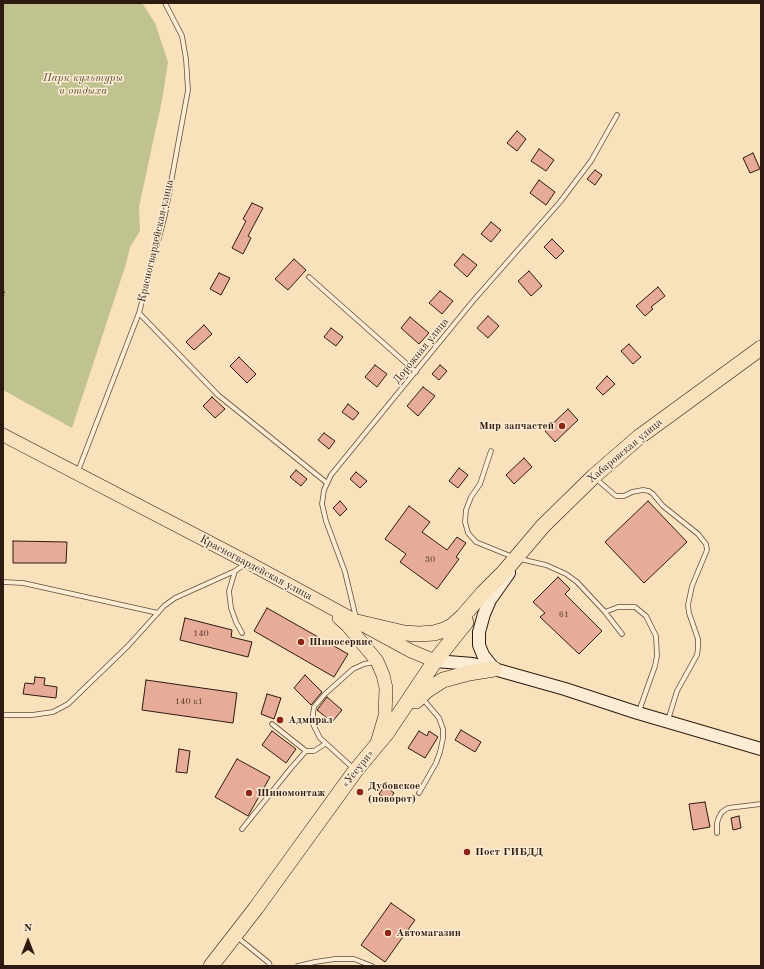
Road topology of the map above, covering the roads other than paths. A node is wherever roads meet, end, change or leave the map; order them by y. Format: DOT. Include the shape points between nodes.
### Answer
graph roads {
  1 [pos="166,3"];
  2 [pos="617,115"];
  3 [pos="309,277"];
  4 [pos="140,313"];
  5 [pos="761,348"];
  6 [pos="416,372"];
  7 [pos="3,434"];
  8 [pos="491,451"];
  9 [pos="78,473"];
  10 [pos="593,477"];
  11 [pos="327,483"];
  12 [pos="517,558"];
  13 [pos="246,562"];
  14 [pos="235,572"];
  15 [pos="504,572"];
  16 [pos="3,582"];
  17 [pos="324,605"];
  18 [pos="605,612"];
  19 [pos="158,613"];
  20 [pos="357,622"];
  21 [pos="242,633"];
  22 [pos="622,634"];
  23 [pos="377,661"];
  24 [pos="435,661"];
  25 [pos="494,670"];
  26 [pos="420,696"];
  27 [pos="638,713"];
  28 [pos="3,715"];
  29 [pos="668,721"];
  30 [pos="272,724"];
  31 [pos="381,740"];
  32 [pos="325,744"];
  33 [pos="761,749"];
  34 [pos="306,751"];
  35 [pos="356,770"];
  36 [pos="419,793"];
  37 [pos="761,804"];
  38 [pos="242,829"];
  39 [pos="717,832"];
  40 [pos="236,935"];
  41 [pos="211,966"];
  42 [pos="270,966"];
  43 [pos="298,966"];
  44 [pos="372,966"];
  1 -- 4 [label="lane, Красногвардейская улица" via="182,36 188,90 165,215"];
  2 -- 6 [label="lane, Дорожная улица" via="576,182 473,301"];
  3 -- 6 [label="lane"];
  4 -- 9 [label="lane, Красногвардейская улица"];
  4 -- 11 [label="lane" via="218,395"];
  5 -- 10 [label="highway, Хабаровская улица" via="639,437"];
  6 -- 11 [label="lane, Дорожная улица"];
  7 -- 9 [label="main road, Красногвардейская улица"];
  8 -- 12 [label="lane" via="480,484 466,510 465,522 468,533 476,542"];
  9 -- 13 [label="main road, Красногвардейская улица"];
  10 -- 12 [label="highway, Хабаровская улица" via="543,526"];
  10 -- 29 [label="lane" via="616,496 649,491 706,544 688,605 698,639 697,655 677,691"];
  11 -- 20 [label="lane, Дорожная улица" via="322,504 345,572"];
  12 -- 15 [label="highway, Хабаровская улица"];
  12 -- 18 [label="lane" via="546,565 566,574"];
  12 -- 25 [label="street" via="490,600 479,632 479,644 483,655"];
  13 -- 14 [label="lane"];
  13 -- 17 [label="main road, Красногвардейская улица"];
  14 -- 19 [label="lane" via="175,598"];
  14 -- 21 [label="lane" via="229,591 231,608"];
  15 -- 20 [label="highway" via="463,616 444,630 434,633 404,633"];
  15 -- 24 [label="highway, «Уссури»"];
  16 -- 19 [label="lane" via="23,583"];
  17 -- 20 [label="main road, Красногвардейская улица"];
  17 -- 23 [label="main road" via="348,626"];
  18 -- 22 [label="lane"];
  18 -- 27 [label="lane" via="618,607 635,607 646,616 656,636 655,666"];
  19 -- 28 [label="lane" via="68,704 53,712"];
  20 -- 24 [label="main road, Красногвардейская улица"];
  23 -- 31 [label="main road" via="386,688"];
  23 -- 32 [label="lane" via="353,669 314,707 313,724"];
  24 -- 25 [label="street" via="473,664"];
  24 -- 31 [label="highway, «Уссури»"];
  25 -- 26 [label="highway" via="443,680"];
  25 -- 27 [label="street" via="565,689"];
  26 -- 31 [label="highway"];
  26 -- 36 [label="lane" via="439,718 443,738 436,763"];
  27 -- 29 [label="street"];
  29 -- 33 [label="street"];
  30 -- 34 [label="lane"];
  31 -- 35 [label="highway, «Уссури»"];
  32 -- 34 [label="lane" via="314,751"];
  32 -- 35 [label="lane"];
  34 -- 38 [label="lane"];
  35 -- 40 [label="highway, «Уссури»"];
  37 -- 39 [label="lane" via="728,808 718,817"];
  40 -- 41 [label="highway, «Уссури»"];
  40 -- 42 [label="lane"];
  43 -- 44 [label="lane" via="335,959 354,959"];
}
